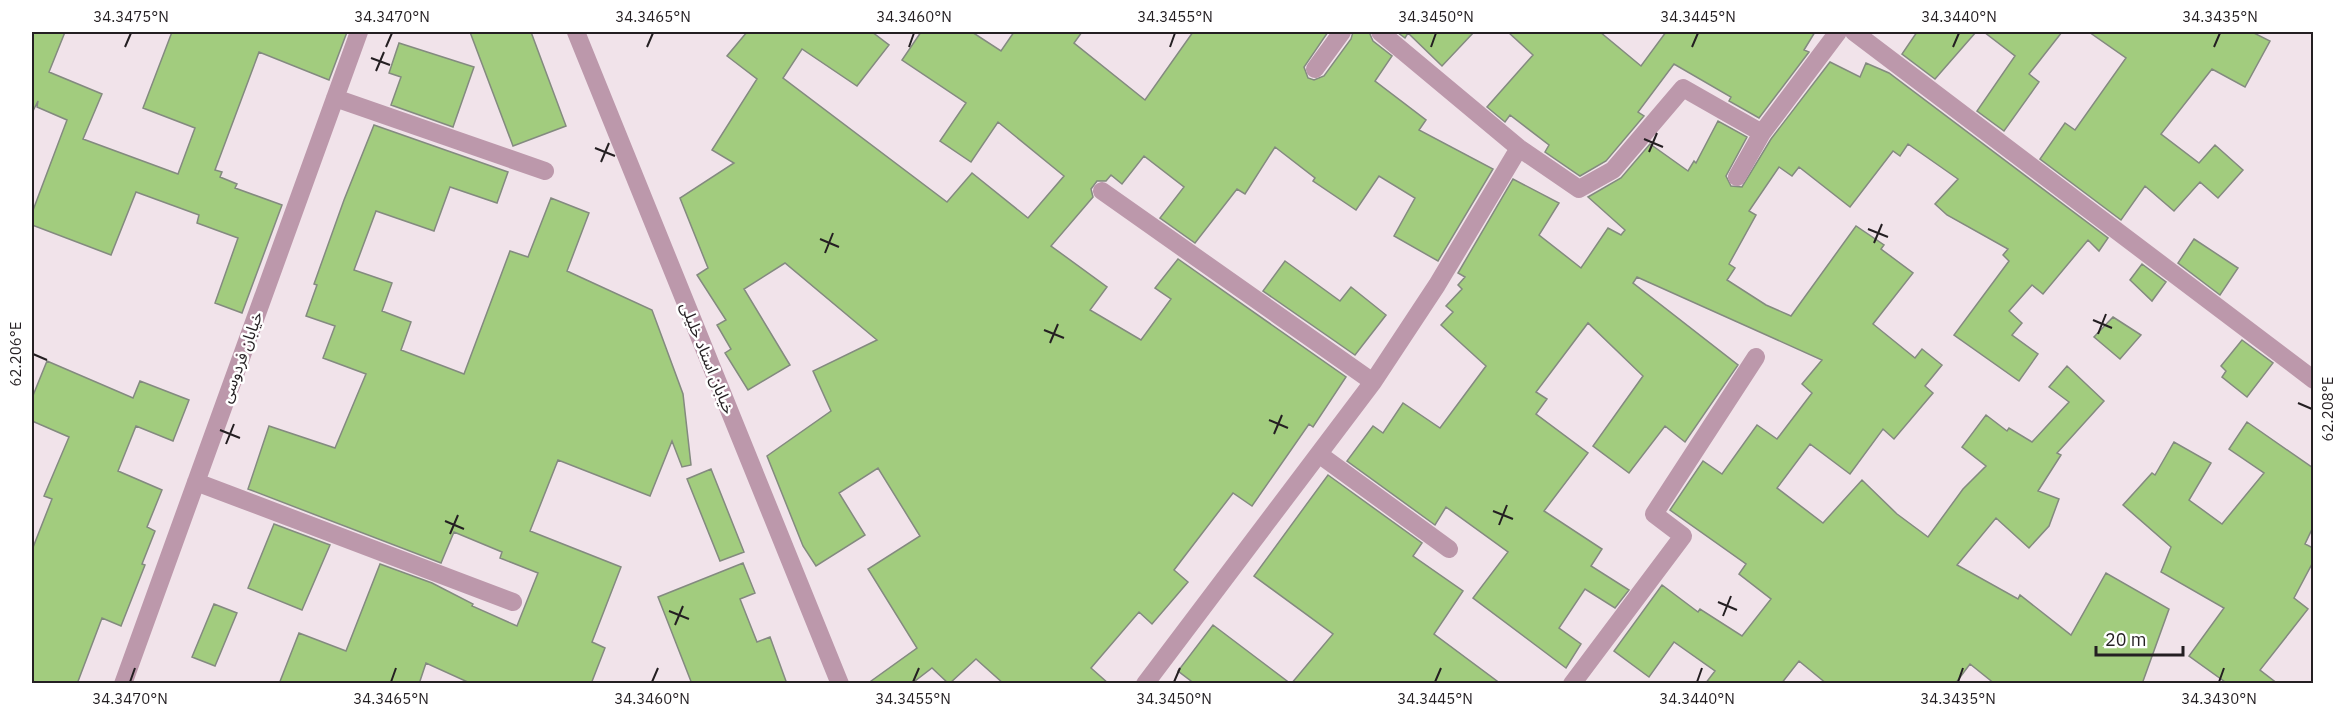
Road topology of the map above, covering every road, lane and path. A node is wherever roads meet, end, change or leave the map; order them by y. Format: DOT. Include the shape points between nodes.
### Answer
graph roads {
  1 [pos="359,32"];
  2 [pos="576,32"];
  3 [pos="1342,32"];
  4 [pos="1380,32"];
  5 [pos="1838,32"];
  6 [pos="1854,32"];
  7 [pos="1315,69"];
  8 [pos="335,98"];
  9 [pos="1762,133"];
  10 [pos="1519,148"];
  11 [pos="545,171"];
  12 [pos="1737,177"];
  13 [pos="1102,191"];
  14 [pos="1756,357"];
  15 [pos="2313,380"];
  16 [pos="1373,382"];
  17 [pos="1320,455"];
  18 [pos="196,482"];
  19 [pos="1449,549"];
  20 [pos="513,602"];
  21 [pos="123,684"];
  22 [pos="840,684"];
  23 [pos="1145,684"];
  24 [pos="1572,684"];
  1 -- 8 [label="street, خیابان فردوسی"];
  2 -- 22 [label="street, خیابان استاد خلیلی"];
  3 -- 7 [label="street"];
  4 -- 10 [label="street"];
  5 -- 9 [label="street"];
  6 -- 15 [label="street"];
  8 -- 11 [label="street"];
  8 -- 18 [label="street, خیابان فردوسی"];
  9 -- 10 [label="street" via="1683,88 1613,170 1579,189"];
  9 -- 12 [label="street"];
  10 -- 16 [label="street"];
  13 -- 16 [label="street"];
  14 -- 24 [label="street" via="1654,514 1683,536"];
  16 -- 17 [label="street"];
  17 -- 19 [label="street"];
  17 -- 23 [label="street"];
  18 -- 20 [label="street"];
  18 -- 21 [label="street, خیابان فردوسی"];
}
